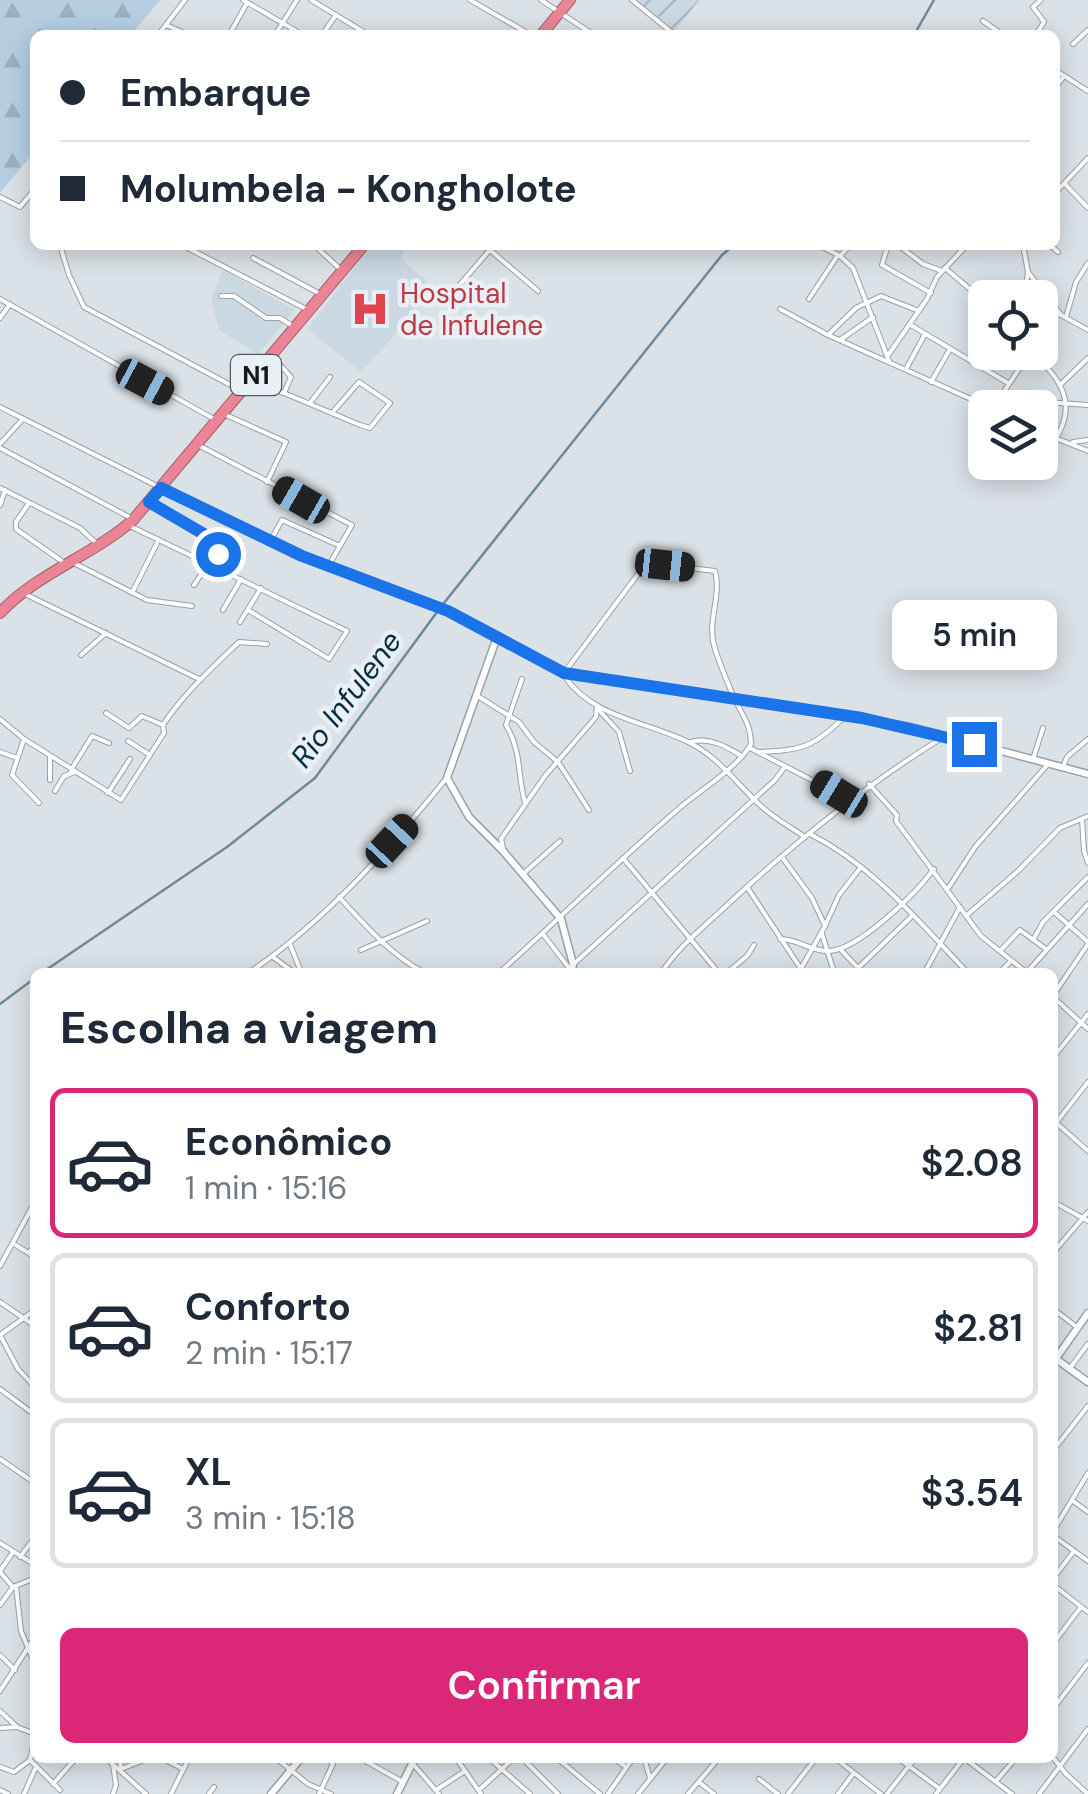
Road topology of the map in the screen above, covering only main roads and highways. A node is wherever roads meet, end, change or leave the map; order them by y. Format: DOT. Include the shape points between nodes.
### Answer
graph roads {
  1 [pos="570,0"];
  2 [pos="545,30"];
  3 [pos="360,250"];
  4 [pos="0,613"];
  1 -- 2 [label="highway"];
  3 -- 4 [label="highway, N1" via="130,522 21,592"];
}
